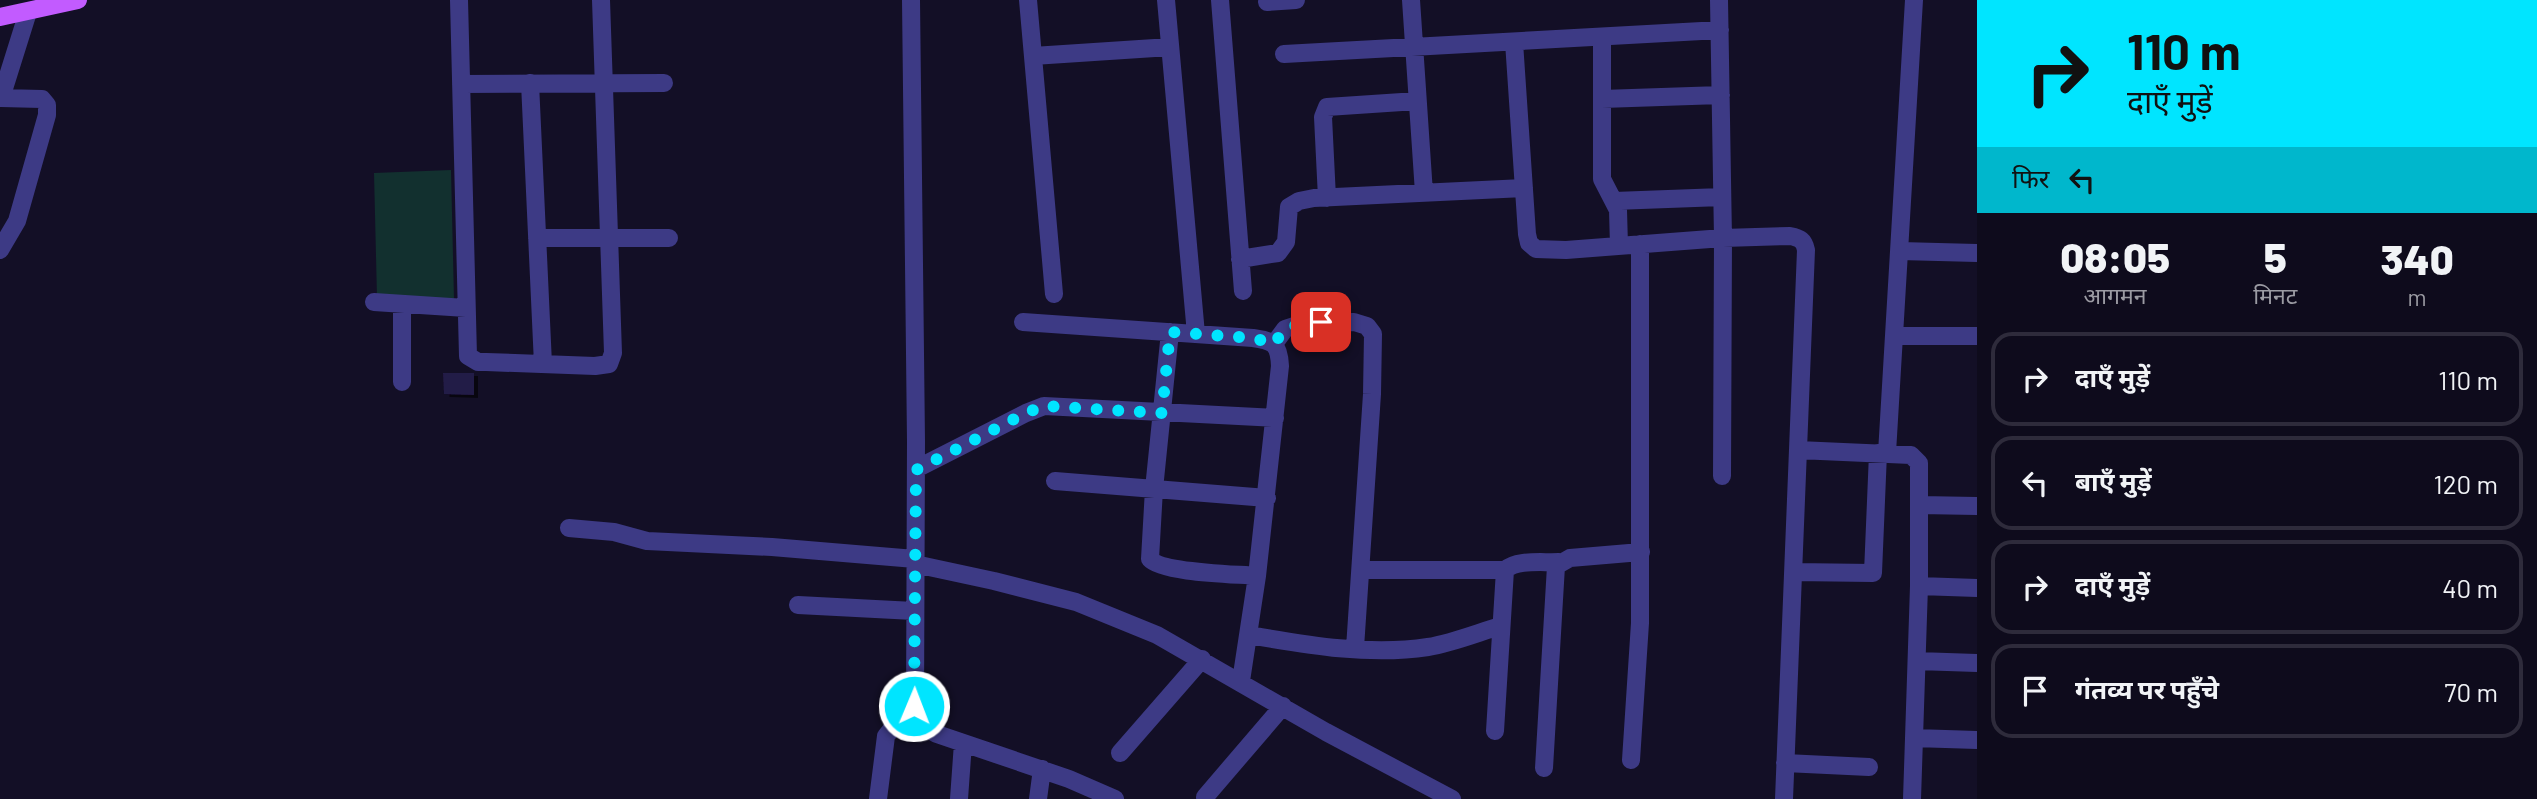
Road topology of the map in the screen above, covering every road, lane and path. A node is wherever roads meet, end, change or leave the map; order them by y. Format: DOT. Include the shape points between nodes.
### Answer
graph roads {
  1 [pos="79,0"];
  2 [pos="459,0"];
  3 [pos="601,0"];
  4 [pos="911,0"];
  5 [pos="1028,0"];
  6 [pos="1166,0"];
  7 [pos="1220,0"];
  8 [pos="1296,0"];
  9 [pos="1410,0"];
  10 [pos="1719,0"];
  11 [pos="1914,0"];
  12 [pos="1267,2"];
  13 [pos="28,12"];
  14 [pos="0,17"];
  15 [pos="1720,30"];
  16 [pos="1602,37"];
  17 [pos="1514,42"];
  18 [pos="1170,47"];
  19 [pos="1413,47"];
  20 [pos="1284,54"];
  21 [pos="1033,56"];
  22 [pos="605,82"];
  23 [pos="530,83"];
  24 [pos="664,83"];
  25 [pos="461,84"];
  26 [pos="1721,95"];
  27 [pos="0,99"];
  28 [pos="1602,99"];
  29 [pos="1417,101"];
  30 [pos="1524,188"];
  31 [pos="1424,193"];
  32 [pos="1722,197"];
  33 [pos="1327,198"];
  34 [pos="1614,201"];
  35 [pos="609,236"];
  36 [pos="669,238"];
  37 [pos="1723,238"];
  38 [pos="537,239"];
  39 [pos="1640,244"];
  40 [pos="1619,246"];
  41 [pos="0,250"];
  42 [pos="1900,251"];
  43 [pos="1977,253"];
  44 [pos="1240,258"];
  45 [pos="1243,291"];
  46 [pos="1054,294"];
  47 [pos="374,302"];
  48 [pos="402,304"];
  49 [pos="466,308"];
  50 [pos="1023,322"];
  51 [pos="1170,332"];
  52 [pos="1196,334"];
  53 [pos="1895,335"];
  54 [pos="1977,336"];
  55 [pos="1274,344"];
  56 [pos="543,364"];
  57 [pos="402,382"];
  58 [pos="1162,413"];
  59 [pos="1275,418"];
  60 [pos="1798,450"];
  61 [pos="1883,453"];
  62 [pos="916,470"];
  63 [pos="1722,476"];
  64 [pos="1055,481"];
  65 [pos="1154,489"];
  66 [pos="1267,498"];
  67 [pos="1920,505"];
  68 [pos="1977,506"];
  69 [pos="569,528"];
  70 [pos="1641,552"];
  71 [pos="915,562"];
  72 [pos="1559,562"];
  73 [pos="1361,570"];
  74 [pos="1505,570"];
  75 [pos="1793,572"];
  76 [pos="1258,576"];
  77 [pos="1919,586"];
  78 [pos="1977,588"];
  79 [pos="798,606"];
  80 [pos="915,611"];
  81 [pos="1500,626"];
  82 [pos="1249,635"];
  83 [pos="1355,648"];
  84 [pos="1202,659"];
  85 [pos="1917,661"];
  86 [pos="1977,663"];
  87 [pos="1241,681"];
  88 [pos="1283,706"];
  89 [pos="915,714"];
  90 [pos="1494,731"];
  91 [pos="1914,738"];
  92 [pos="1977,740"];
  93 [pos="963,743"];
  94 [pos="1120,753"];
  95 [pos="1631,760"];
  96 [pos="1786,763"];
  97 [pos="1869,767"];
  98 [pos="1544,768"];
  99 [pos="1042,769"];
  100 [pos="1205,797"];
  101 [pos="878,799"];
  102 [pos="959,799"];
  103 [pos="1038,799"];
  104 [pos="1115,799"];
  105 [pos="1452,799"];
  106 [pos="1784,799"];
  107 [pos="1912,799"];
  1 -- 13 [label="main road"];
  2 -- 25 [label="street"];
  3 -- 22 [label="street"];
  4 -- 62 [label="street"];
  5 -- 21 [label="street"];
  6 -- 18 [label="street"];
  7 -- 44 [label="street"];
  8 -- 12 [label="street"];
  9 -- 19 [label="street"];
  10 -- 15 [label="street"];
  11 -- 42 [label="street"];
  13 -- 14 [label="main road"];
  13 -- 27 [label="street"];
  15 -- 16 [label="street"];
  15 -- 26 [label="street"];
  16 -- 17 [label="street"];
  16 -- 28 [label="street"];
  17 -- 19 [label="street"];
  17 -- 30 [label="street"];
  18 -- 21 [label="street"];
  18 -- 52 [label="street"];
  19 -- 20 [label="street"];
  19 -- 29 [label="street"];
  21 -- 46 [label="street"];
  22 -- 23 [label="street"];
  22 -- 24 [label="street"];
  22 -- 35 [label="street"];
  23 -- 25 [label="street"];
  23 -- 38 [label="street"];
  25 -- 49 [label="street"];
  26 -- 28 [label="street"];
  26 -- 32 [label="street"];
  27 -- 41 [label="street" via="43,99 47,105 17,220"];
  28 -- 34 [label="street" via="1602,179"];
  29 -- 31 [label="street"];
  29 -- 33 [label="street" via="1326,107 1322,117"];
  30 -- 31 [label="street"];
  30 -- 40 [label="street" via="1527,234 1536,248"];
  31 -- 33 [label="street"];
  32 -- 34 [label="street"];
  32 -- 37 [label="street"];
  33 -- 44 [label="street" via="1289,206 1286,242 1278,253"];
  34 -- 40 [label="street"];
  35 -- 36 [label="street"];
  35 -- 38 [label="street"];
  35 -- 56 [label="street" via="612,359 603,366"];
  37 -- 39 [label="street"];
  37 -- 60 [label="street" via="1790,236 1804,243"];
  37 -- 63 [label="street"];
  38 -- 56 [label="street"];
  39 -- 40 [label="street"];
  39 -- 70 [label="street"];
  42 -- 43 [label="street"];
  42 -- 53 [label="street"];
  44 -- 45 [label="street"];
  47 -- 48 [label="street"];
  48 -- 49 [label="street"];
  48 -- 57 [label="street"];
  49 -- 56 [label="street" via="467,350 472,359"];
  50 -- 51 [label="street"];
  51 -- 52 [label="street"];
  51 -- 58 [label="street"];
  52 -- 55 [label="street"];
  53 -- 54 [label="street"];
  53 -- 61 [label="street"];
  55 -- 59 [label="street" via="1280,366"];
  55 -- 73 [label="street" via="1285,329 1303,323 1354,322 1367,326 1373,334"];
  58 -- 59 [label="street"];
  58 -- 62 [label="street" via="1044,406"];
  58 -- 65 [label="street"];
  59 -- 66 [label="street"];
  60 -- 61 [label="street"];
  60 -- 75 [label="street"];
  61 -- 67 [label="street" via="1916,457"];
  61 -- 75 [label="street" via="1873,573"];
  62 -- 71 [label="street"];
  64 -- 65 [label="street"];
  65 -- 66 [label="street"];
  65 -- 76 [label="street" via="1149,552 1153,563"];
  66 -- 76 [label="street"];
  67 -- 68 [label="street"];
  67 -- 77 [label="street"];
  69 -- 71 [label="street" via="647,541"];
  70 -- 72 [label="street"];
  70 -- 95 [label="street"];
  71 -- 80 [label="street"];
  71 -- 84 [label="street" via="1076,603 1157,635"];
  72 -- 74 [label="street" via="1517,564"];
  72 -- 98 [label="street" via="1554,571"];
  73 -- 74 [label="street"];
  73 -- 83 [label="street"];
  74 -- 81 [label="street"];
  75 -- 96 [label="street"];
  76 -- 82 [label="street"];
  77 -- 78 [label="street"];
  77 -- 85 [label="street"];
  79 -- 80 [label="street"];
  80 -- 89 [label="street"];
  81 -- 83 [label="street" via="1424,648"];
  81 -- 90 [label="street"];
  82 -- 83 [label="street"];
  82 -- 87 [label="street"];
  84 -- 87 [label="street"];
  84 -- 94 [label="street"];
  85 -- 86 [label="street"];
  85 -- 91 [label="street"];
  87 -- 88 [label="street"];
  88 -- 100 [label="street"];
  88 -- 105 [label="street"];
  89 -- 93 [label="street" via="926,728"];
  89 -- 101 [label="street" via="886,736"];
  91 -- 92 [label="street"];
  91 -- 107 [label="street"];
  93 -- 99 [label="street"];
  93 -- 102 [label="street"];
  96 -- 97 [label="street"];
  96 -- 106 [label="street"];
  99 -- 103 [label="street"];
  99 -- 104 [label="street"];
}
